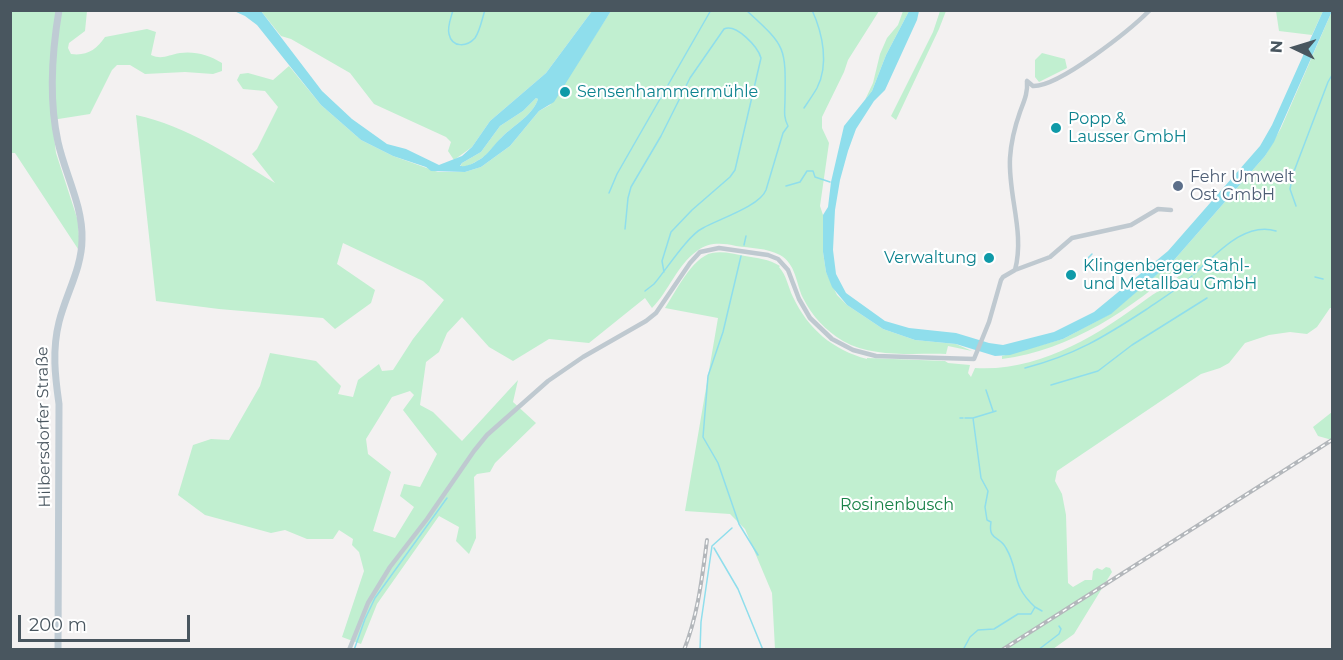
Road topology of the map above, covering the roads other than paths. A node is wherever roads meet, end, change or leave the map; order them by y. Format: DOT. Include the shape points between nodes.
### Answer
graph roads {
  1 [pos="1150,10"];
  2 [pos="58,14"];
  3 [pos="1171,210"];
  4 [pos="1015,270"];
  5 [pos="58,650"];
  6 [pos="349,650"];
  1 -- 4 [label="street" via="1124,35 1062,75 1039,86 1027,81 1010,160 1019,240"];
  2 -- 5 [label="main road, Hilbersdorfer Straße" via="53,81 56,129 82,237 79,264 54,348 59,404"];
  3 -- 4 [label="street" via="1158,209 1131,225 1072,238 1050,256"];
  4 -- 6 [label="street" via="1000,280 974,359 876,356 852,350 816,325 799,299 788,270 778,259 719,248 700,252 656,313 548,381 488,435 390,567 368,603"];
}
